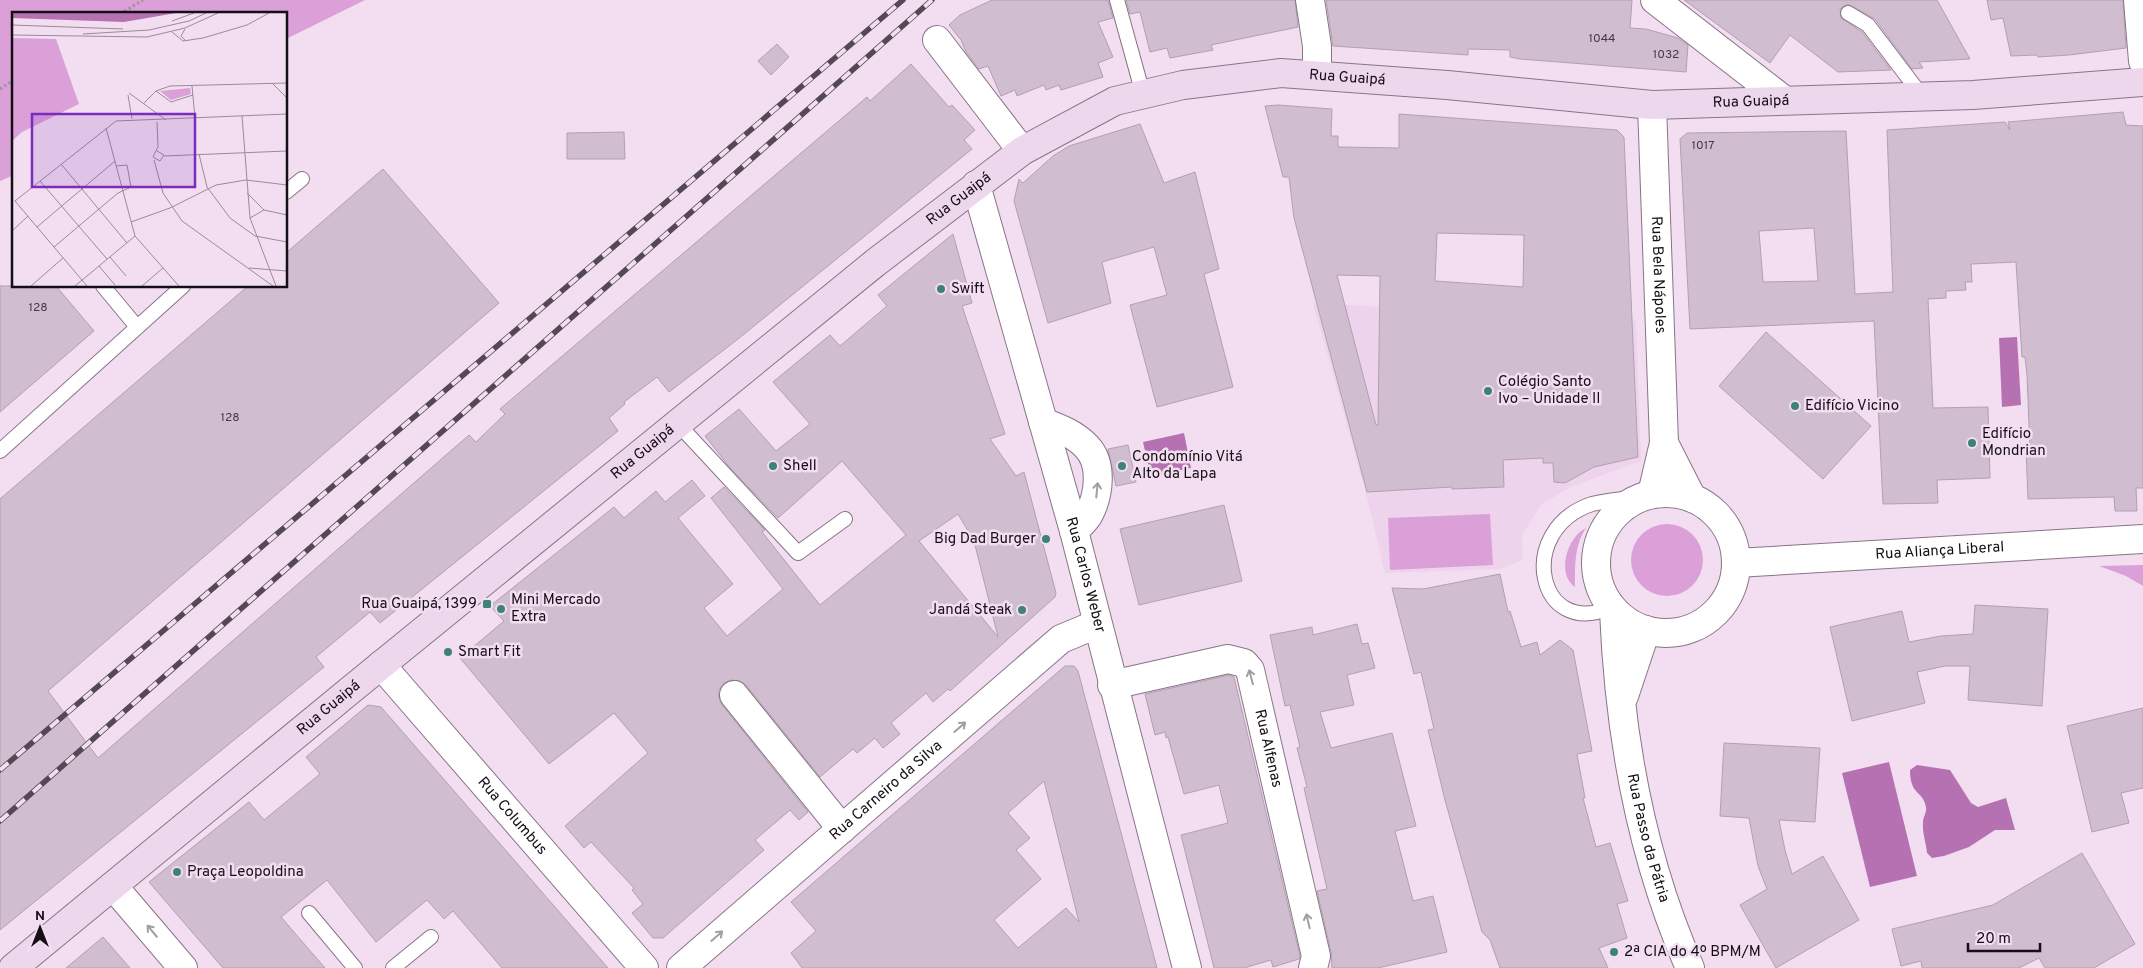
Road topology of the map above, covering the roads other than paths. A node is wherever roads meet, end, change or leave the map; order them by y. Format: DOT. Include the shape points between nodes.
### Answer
graph roads {
  1 [pos="1117,0"];
  2 [pos="1310,0"];
  3 [pos="1655,0"];
  4 [pos="2138,0"];
  5 [pos="1848,13"];
  6 [pos="937,40"];
  7 [pos="2143,61"];
  8 [pos="1317,75"];
  9 [pos="2143,82"];
  10 [pos="1143,94"];
  11 [pos="1922,96"];
  12 [pos="1784,100"];
  13 [pos="1652,105"];
  14 [pos="1022,151"];
  15 [pos="302,179"];
  16 [pos="976,185"];
  17 [pos="288,190"];
  18 [pos="105,288"];
  19 [pos="179,288"];
  20 [pos="137,328"];
  21 [pos="1043,422"];
  22 [pos="678,424"];
  23 [pos="1664,444"];
  24 [pos="0,451"];
  25 [pos="1647,496"];
  26 [pos="1692,498"];
  27 [pos="845,519"];
  28 [pos="1074,532"];
  29 [pos="2143,539"];
  30 [pos="1736,563"];
  31 [pos="1613,609"];
  32 [pos="1097,624"];
  33 [pos="1646,630"];
  34 [pos="381,665"];
  35 [pos="1112,685"];
  36 [pos="734,695"];
  37 [pos="1621,704"];
  38 [pos="842,829"];
  39 [pos="113,886"];
  40 [pos="308,913"];
  41 [pos="431,937"];
  42 [pos="13,968"];
  43 [pos="183,968"];
  44 [pos="355,968"];
  45 [pos="393,968"];
  46 [pos="644,968"];
  47 [pos="680,968"];
  48 [pos="1187,968"];
  49 [pos="1313,968"];
  50 [pos="1690,968"];
  1 -- 10 [label="lane"];
  2 -- 8 [label="street" via="1317,46"];
  3 -- 12 [label="street"];
  4 -- 7 [label="street"];
  5 -- 11 [label="lane" via="1868,25"];
  6 -- 14 [label="street"];
  8 -- 10 [label="main road, Rua Guaipá" via="1280,73 1247,76"];
  8 -- 13 [label="main road, Rua Guaipá"];
  9 -- 11 [label="main road, Rua Guaipá"];
  10 -- 14 [label="main road, Rua Guaipá" via="1115,101"];
  11 -- 12 [label="main road, Rua Guaipá"];
  12 -- 13 [label="main road, Rua Guaipá"];
  13 -- 23 [label="street, Rua Bela Nápoles"];
  14 -- 16 [label="main road, Rua Guaipá"];
  15 -- 17 [label="lane"];
  16 -- 21 [label="street, Rua Carlos Weber"];
  16 -- 22 [label="main road, Rua Guaipá"];
  18 -- 20 [label="lane"];
  19 -- 20 [label="lane"];
  20 -- 24 [label="lane"];
  21 -- 28 [label="street, Rua Carlos Weber"];
  28 -- 21 [label="street, one-way" via="1088,516 1096,497 1095,463 1088,448 1076,438"];
  22 -- 27 [label="lane" via="798,554"];
  22 -- 34 [label="main road, Rua Guaipá"];
  23 -- 25 [label="street"];
  23 -- 26 [label="street"];
  25 -- 26 [label="street" via="1673,493"];
  25 -- 31 [label="street" via="1625,506 1611,519 1601,536 1596,554 1596,573 1602,592"];
  25 -- 31 [label="lane" via="1593,504 1573,514 1554,530 1548,540 1543,569 1547,590 1554,598 1570,611 1584,616"];
  26 -- 30 [label="street" via="1710,509 1724,524 1733,543"];
  28 -- 32 [label="street, Rua Carlos Weber"];
  29 -- 30 [label="street, Rua Aliança Liberal"];
  30 -- 33 [label="street" via="1733,584 1723,604 1708,619 1689,629 1668,633"];
  31 -- 33 [label="street" via="1629,623"];
  31 -- 37 [label="street, Rua Passo da Pátria"];
  32 -- 35 [label="street, Rua Carlos Weber"];
  38 -- 32 [label="street, Rua Carneiro da Silva, one-way" via="1061,640"];
  33 -- 37 [label="street, Rua Passo da Pátria"];
  34 -- 39 [label="main road, Rua Guaipá"];
  34 -- 46 [label="street, Rua Columbus"];
  35 -- 48 [label="street, Rua Carlos Weber"];
  49 -- 35 [label="street, Rua Alfenas, one-way" via="1316,956 1250,670 1244,663 1228,659"];
  36 -- 38 [label="street"];
  37 -- 50 [label="street, Rua Passo da Pátria" via="1648,846"];
  47 -- 38 [label="street, Rua Carneiro da Silva, one-way"];
  39 -- 42 [label="main road, Rua Guaipá"];
  43 -- 39 [label="street, one-way"];
  40 -- 44 [label="lane"];
  41 -- 45 [label="lane"];
}
